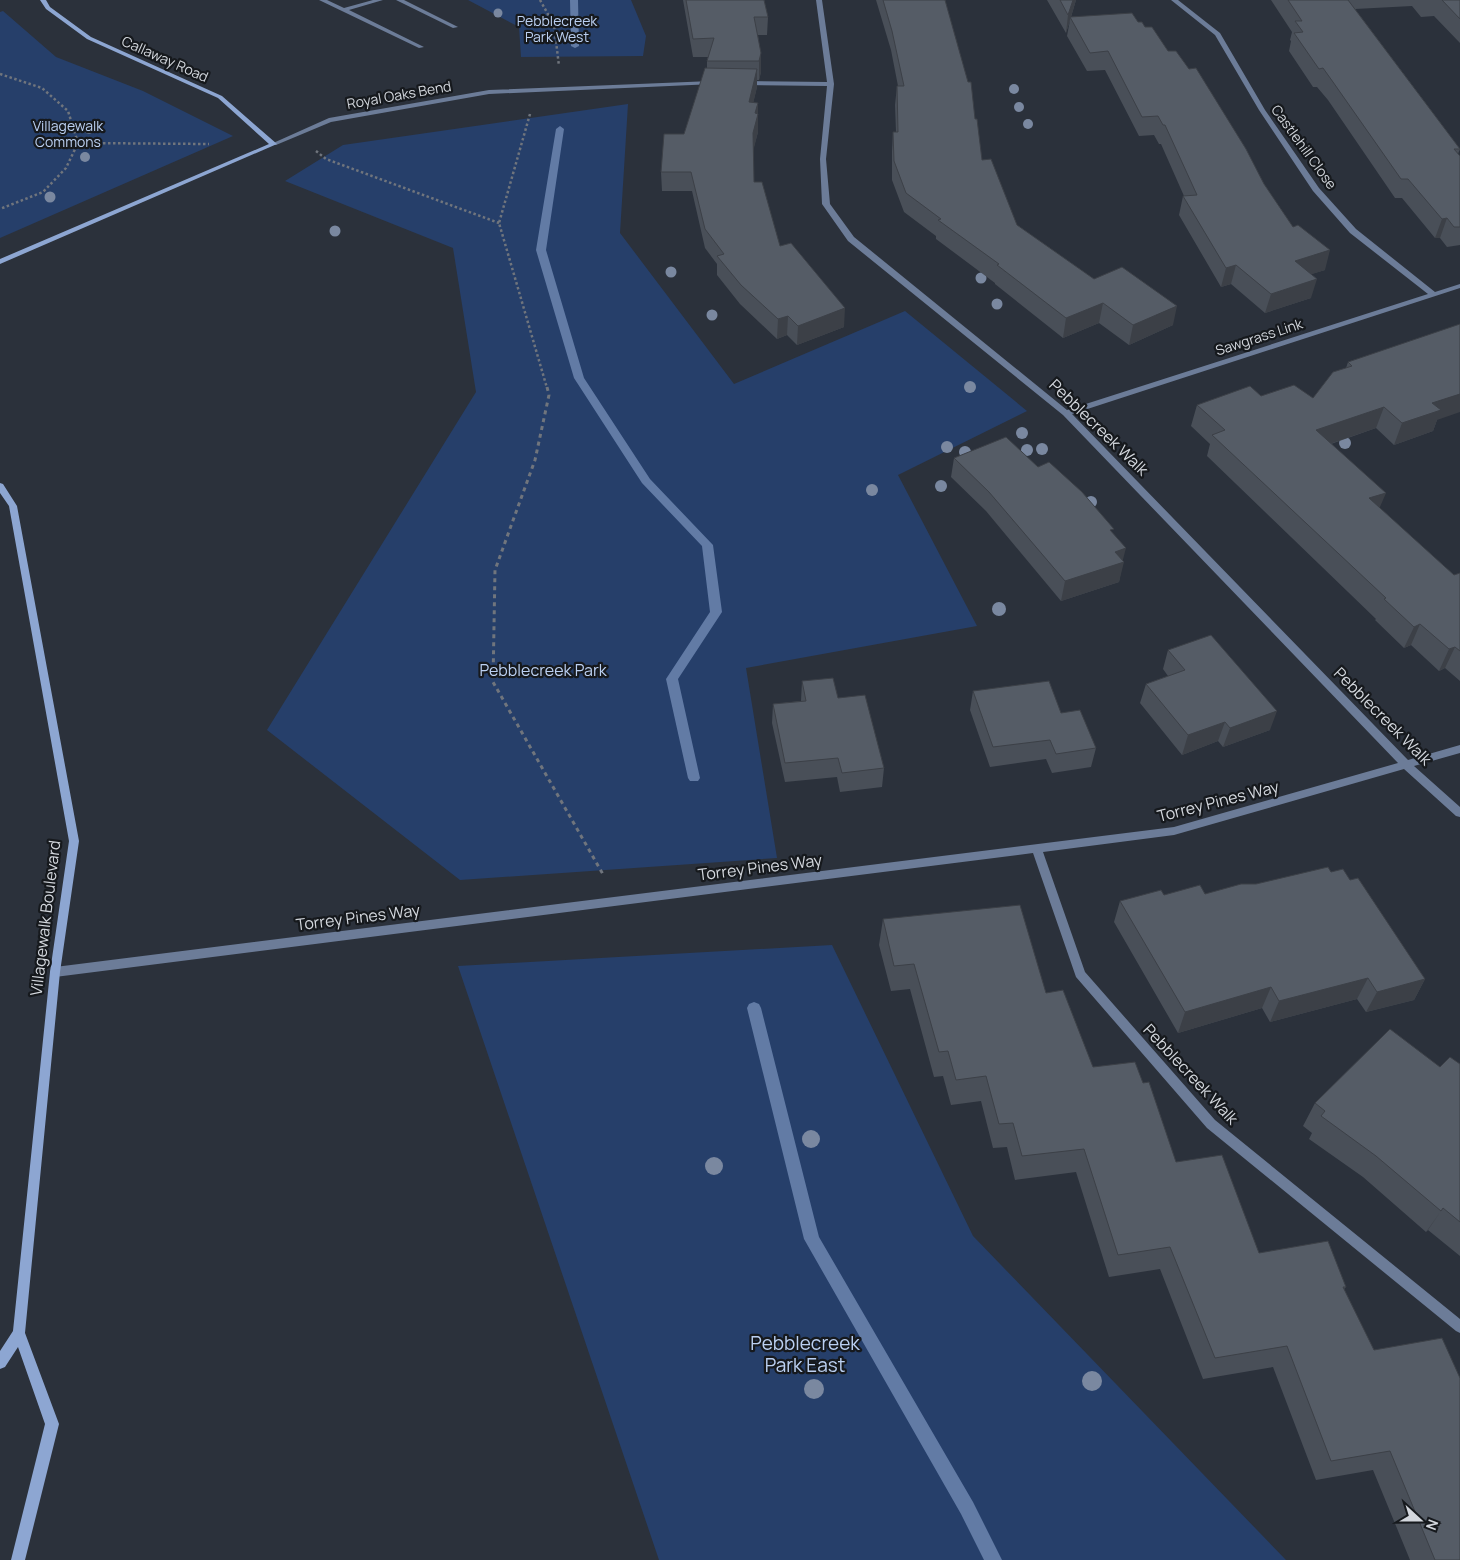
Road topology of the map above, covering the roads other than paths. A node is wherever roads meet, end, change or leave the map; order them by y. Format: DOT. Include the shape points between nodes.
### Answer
graph roads {
  1 [pos="43,0"];
  2 [pos="322,0"];
  3 [pos="380,0"];
  4 [pos="399,0"];
  5 [pos="818,0"];
  6 [pos="1174,0"];
  7 [pos="343,10"];
  8 [pos="455,27"];
  9 [pos="421,47"];
  10 [pos="719,83"];
  11 [pos="738,83"];
  12 [pos="831,84"];
  13 [pos="274,144"];
  14 [pos="0,262"];
  15 [pos="1460,286"];
  16 [pos="1433,294"];
  17 [pos="1066,413"];
  18 [pos="0,486"];
  19 [pos="1460,749"];
  20 [pos="1407,766"];
  21 [pos="1460,813"];
  22 [pos="1037,849"];
  23 [pos="55,972"];
  24 [pos="1460,1327"];
  25 [pos="19,1333"];
  26 [pos="0,1363"];
  27 [pos="18,1560"];
  1 -- 13 [label="street, Callaway Road" via="48,8 89,38 220,97"];
  2 -- 7 [label="street"];
  3 -- 7 [label="street"];
  4 -- 8 [label="street"];
  5 -- 12 [label="street, Pebblecreek Walk"];
  6 -- 16 [label="street, Castlehill Close" via="1218,34 1262,110 1316,188 1347,224"];
  7 -- 9 [label="street"];
  10 -- 13 [label="street, Royal Oaks Bend" via="489,92 329,120"];
  11 -- 12 [label="street"];
  12 -- 17 [label="street, Pebblecreek Walk" via="823,159 826,204 852,239"];
  13 -- 14 [label="street, Royal Oaks Bend"];
  15 -- 16 [label="street, Sawgrass Link"];
  16 -- 17 [label="street, Sawgrass Link"];
  17 -- 20 [label="street, Pebblecreek Walk"];
  18 -- 23 [label="street, Villagewalk Boulevard" via="13,506 74,841"];
  19 -- 20 [label="street, Torrey Pines Way"];
  20 -- 21 [label="street, Pebblecreek Walk"];
  20 -- 22 [label="street, Torrey Pines Way" via="1174,831"];
  22 -- 23 [label="street, Torrey Pines Way"];
  22 -- 24 [label="street, Pebblecreek Walk" via="1080,974 1211,1124"];
  23 -- 25 [label="street, Villagewalk Boulevard"];
  25 -- 26 [label="street, Villagewalk Boulevard"];
  25 -- 27 [label="street, Villagewalk Boulevard" via="52,1424"];
}
